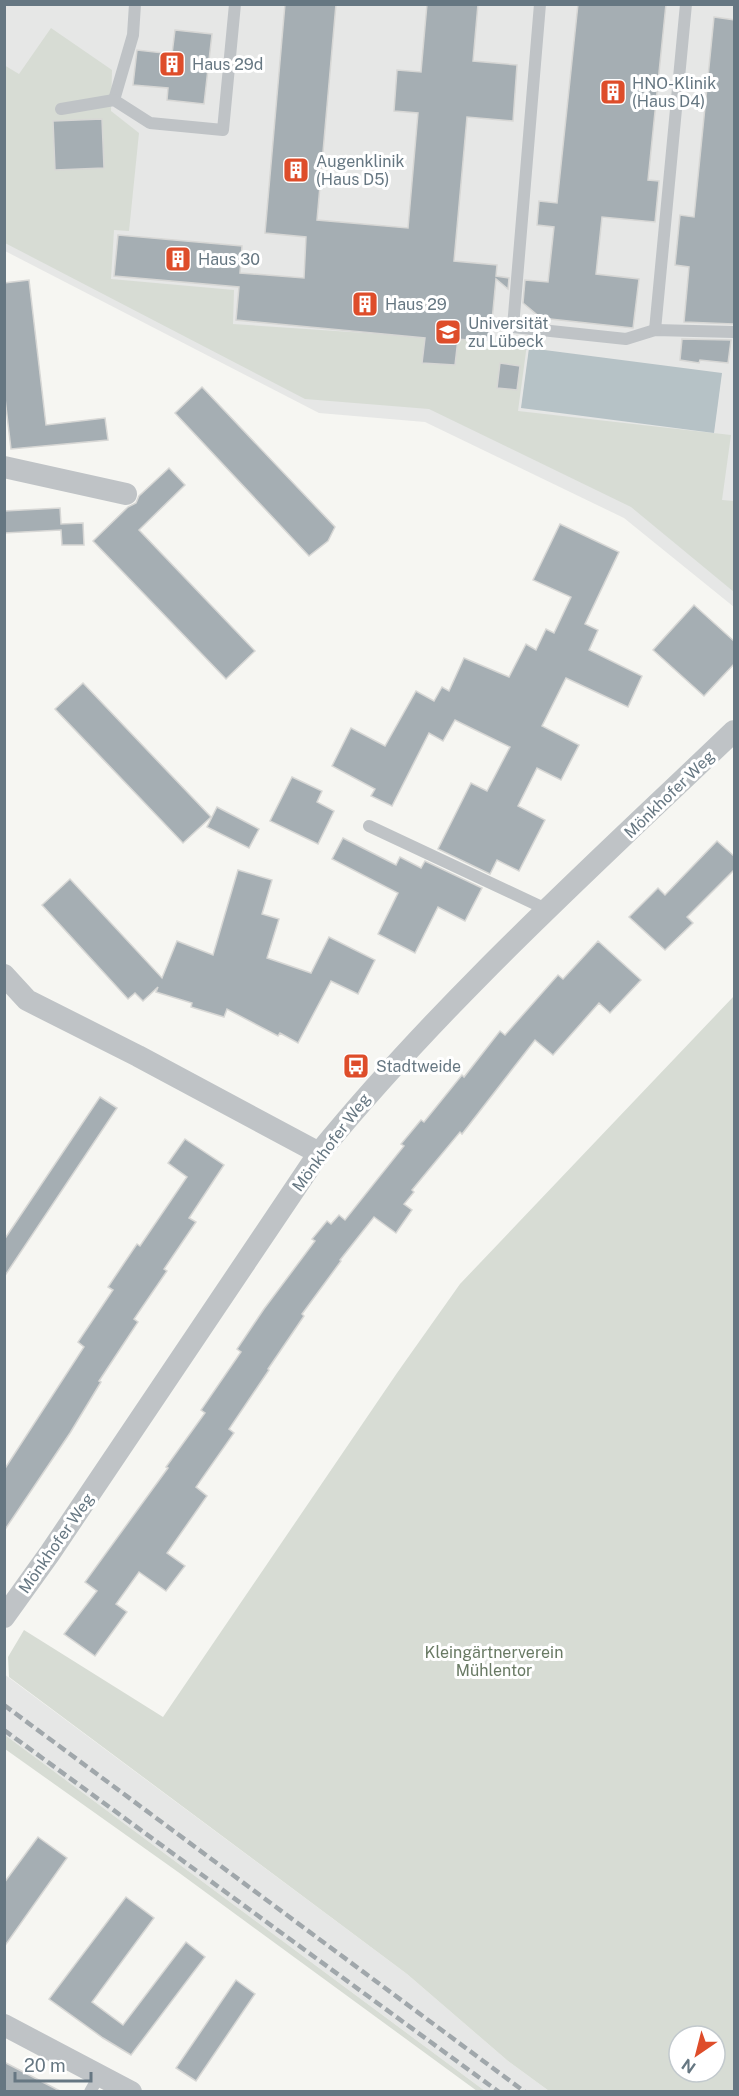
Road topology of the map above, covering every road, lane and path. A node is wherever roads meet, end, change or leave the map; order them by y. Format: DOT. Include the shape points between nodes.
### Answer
graph roads {
  1 [pos="135,4"];
  2 [pos="235,4"];
  3 [pos="540,4"];
  4 [pos="686,4"];
  5 [pos="114,100"];
  6 [pos="61,109"];
  7 [pos="655,330"];
  8 [pos="735,332"];
  9 [pos="4,467"];
  10 [pos="126,494"];
  11 [pos="735,731"];
  12 [pos="369,826"];
  13 [pos="548,910"];
  14 [pos="4,975"];
  15 [pos="27,1000"];
  16 [pos="4,1004"];
  17 [pos="319,1153"];
  18 [pos="4,1617"];
  19 [pos="4,2025"];
  20 [pos="95,2083"];
  21 [pos="131,2091"];
  1 -- 5 [label="lane" via="133,35"];
  2 -- 5 [label="lane" via="223,130 150,123"];
  3 -- 7 [label="lane" via="513,327 626,339"];
  4 -- 7 [label="lane"];
  5 -- 6 [label="lane"];
  7 -- 8 [label="lane"];
  9 -- 10 [label="street"];
  11 -- 13 [label="street, Mönkhofer Weg"];
  12 -- 13 [label="lane"];
  13 -- 17 [label="street, Mönkhofer Weg" via="379,1082"];
  14 -- 15 [label="street"];
  15 -- 16 [label="street"];
  15 -- 17 [label="street"];
  17 -- 18 [label="street, Mönkhofer Weg"];
  19 -- 20 [label="street"];
  20 -- 21 [label="street"];
}
